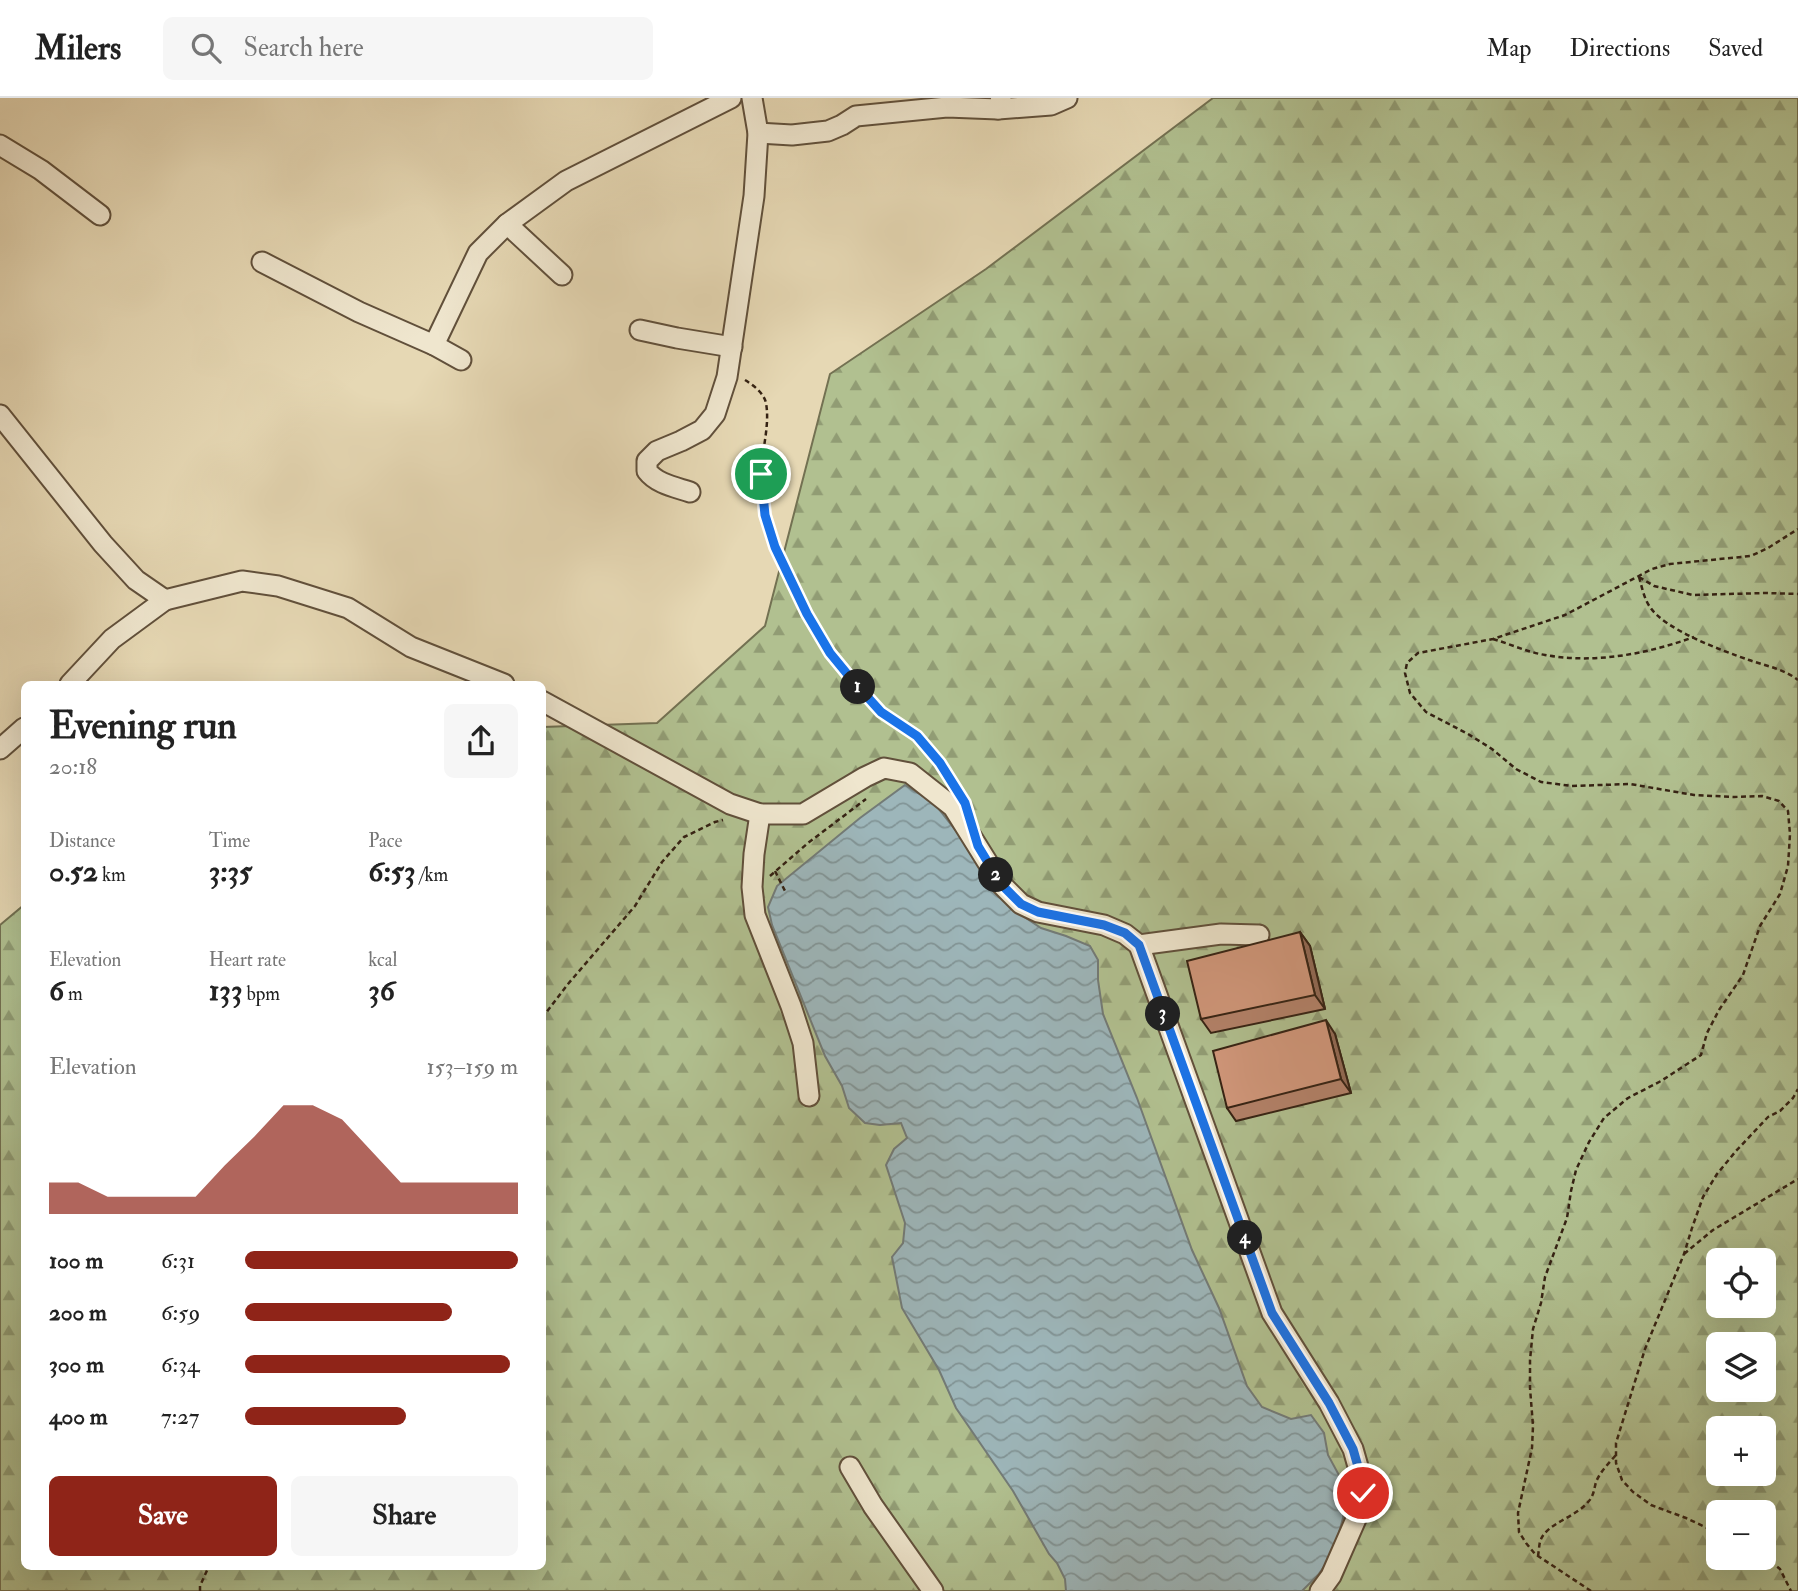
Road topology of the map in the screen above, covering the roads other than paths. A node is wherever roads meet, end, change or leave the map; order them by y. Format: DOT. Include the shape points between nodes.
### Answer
graph roads {
  1 [pos="731,98"];
  2 [pos="752,98"];
  3 [pos="1067,98"];
  4 [pos="999,104"];
  5 [pos="758,133"];
  6 [pos="0,145"];
  7 [pos="100,215"];
  8 [pos="507,223"];
  9 [pos="262,262"];
  10 [pos="562,275"];
  11 [pos="640,330"];
  12 [pos="434,345"];
  13 [pos="732,347"];
  14 [pos="461,360"];
  15 [pos="0,415"];
  16 [pos="690,492"];
  17 [pos="165,600"];
  18 [pos="73,681"];
  19 [pos="496,681"];
  20 [pos="546,703"];
  21 [pos="21,731"];
  22 [pos="0,749"];
  23 [pos="760,814"];
  24 [pos="1259,935"];
  25 [pos="1139,945"];
  26 [pos="809,1096"];
  27 [pos="850,1467"];
  28 [pos="933,1591"];
  29 [pos="1320,1591"];
  1 -- 8 [label="street" via="566,181"];
  2 -- 5 [label="street"];
  3 -- 4 [label="street" via="1051,105"];
  4 -- 5 [label="street" via="856,116 828,131"];
  5 -- 13 [label="street" via="754,196"];
  6 -- 7 [label="street"];
  8 -- 10 [label="street"];
  8 -- 12 [label="street" via="478,253"];
  9 -- 12 [label="street"];
  11 -- 13 [label="street"];
  12 -- 14 [label="street"];
  13 -- 16 [label="street" via="715,414 702,430 657,451 647,461 651,476"];
  15 -- 17 [label="street" via="103,544 136,580"];
  17 -- 18 [label="street" via="112,639"];
  17 -- 19 [label="street" via="242,581 278,586 348,608 411,647"];
  20 -- 23 [label="street" via="730,804"];
  21 -- 22 [label="street"];
  23 -- 25 [label="street" via="803,814 884,768 910,773 953,807 1001,884 1021,904 1038,912 1104,925"];
  23 -- 26 [label="street" via="752,887 755,915 803,1043"];
  24 -- 25 [label="street" via="1221,934"];
  25 -- 29 [label="street" via="1272,1313 1329,1403 1353,1449 1361,1477 1360,1510"];
  27 -- 28 [label="street"];
}
